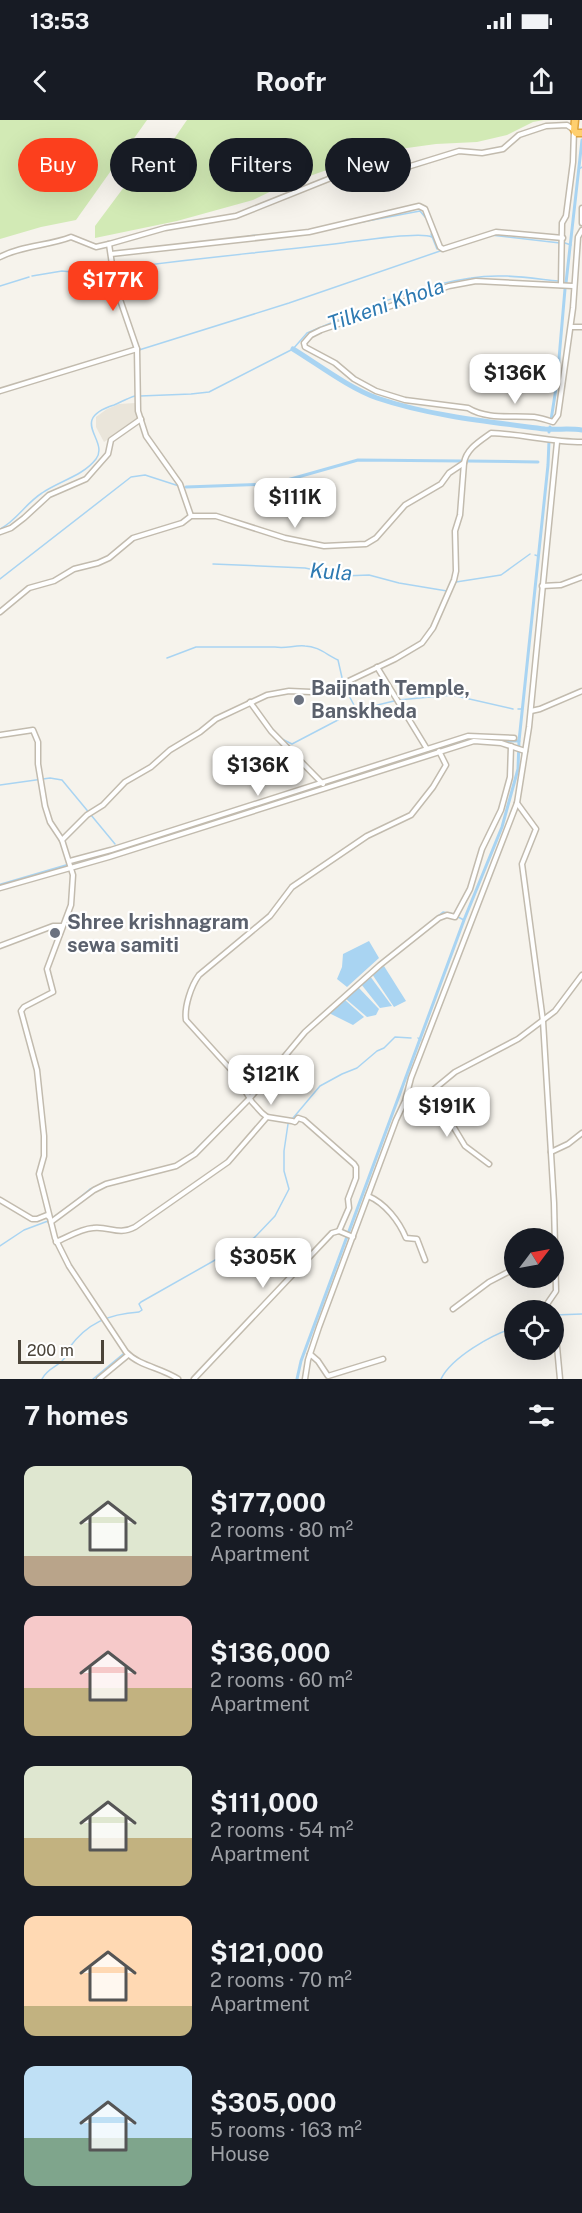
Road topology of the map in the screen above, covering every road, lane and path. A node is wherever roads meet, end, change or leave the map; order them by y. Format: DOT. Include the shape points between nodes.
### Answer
graph roads {
  1 [pos="575,120"];
  2 [pos="578,132"];
  3 [pos="582,208"];
  4 [pos="582,223"];
  5 [pos="582,230"];
  6 [pos="563,238"];
  7 [pos="109,244"];
  8 [pos="111,254"];
  9 [pos="0,257"];
  10 [pos="561,285"];
  11 [pos="573,286"];
  12 [pos="571,327"];
  13 [pos="582,327"];
  14 [pos="137,349"];
  15 [pos="0,391"];
  16 [pos="141,419"];
  17 [pos="556,442"];
  18 [pos="582,442"];
  19 [pos="464,463"];
  20 [pos="191,516"];
  21 [pos="0,532"];
  22 [pos="582,577"];
  23 [pos="542,586"];
  24 [pos="0,612"];
  25 [pos="377,667"];
  26 [pos="582,691"];
  27 [pos="250,702"];
  28 [pos="531,711"];
  29 [pos="0,735"];
  30 [pos="514,738"];
  31 [pos="510,746"];
  32 [pos="427,749"];
  33 [pos="439,751"];
  34 [pos="523,751"];
  35 [pos="323,784"];
  36 [pos="517,803"];
  37 [pos="62,840"];
  38 [pos="70,861"];
  39 [pos="72,868"];
  40 [pos="0,888"];
  41 [pos="63,926"];
  42 [pos="0,945"];
  43 [pos="582,975"];
  44 [pos="543,1021"];
  45 [pos="432,1091"];
  46 [pos="249,1097"];
  47 [pos="405,1101"];
  48 [pos="267,1117"];
  49 [pos="582,1133"];
  50 [pos="551,1152"];
  51 [pos="489,1164"];
  52 [pos="368,1196"];
  53 [pos="0,1200"];
  54 [pos="50,1220"];
  55 [pos="553,1228"];
  56 [pos="341,1232"];
  57 [pos="351,1236"];
  58 [pos="57,1242"];
  59 [pos="424,1260"];
  60 [pos="504,1274"];
  61 [pos="453,1309"];
  62 [pos="310,1354"];
  63 [pos="128,1355"];
  64 [pos="383,1359"];
  65 [pos="558,1360"];
  66 [pos="99,1379"];
  67 [pos="178,1379"];
  68 [pos="194,1379"];
  69 [pos="304,1379"];
  70 [pos="560,1379"];
  1 -- 2 [label="highway"];
  2 -- 6 [label="street" via="562,223"];
  2 -- 7 [label="street" via="567,125 546,126 519,135 503,149 482,153 459,151 378,172 356,168 236,216 165,228"];
  3 -- 4 [label="street"];
  5 -- 11 [label="street"];
  6 -- 8 [label="street" via="496,232 443,249 425,209 419,206 309,232"];
  6 -- 10 [label="street"];
  7 -- 8 [label="street"];
  7 -- 9 [label="street" via="96,247 71,237"];
  8 -- 14 [label="street" via="116,285"];
  10 -- 11 [label="street"];
  10 -- 12 [label="street" via="476,281 449,285 321,330 304,343 376,391 491,416 544,418 550,422 558,415"];
  11 -- 12 [label="street"];
  12 -- 13 [label="street"];
  14 -- 15 [label="street"];
  14 -- 16 [label="street" via="137,405"];
  16 -- 20 [label="street" via="146,436 181,486"];
  16 -- 21 [label="street" via="111,440 108,454 86,479 49,495 18,523"];
  17 -- 18 [label="street"];
  17 -- 19 [label="street" via="491,432 471,448"];
  17 -- 23 [label="street"];
  19 -- 20 [label="street" via="441,484 405,505 366,544 324,546 216,516"];
  19 -- 25 [label="street" via="454,537 454,580 426,641"];
  20 -- 24 [label="street" via="182,523 133,538 110,558 29,588"];
  22 -- 23 [label="street" via="561,585"];
  23 -- 28 [label="street"];
  25 -- 27 [label="street" via="332,689 277,692"];
  25 -- 32 [label="street"];
  26 -- 28 [label="street"];
  27 -- 35 [label="street" via="271,731"];
  27 -- 37 [label="street" via="216,719 125,782"];
  28 -- 34 [label="street"];
  29 -- 37 [label="street" via="33,730 36,735 45,806"];
  30 -- 32 [label="street" via="468,736"];
  31 -- 33 [label="street" via="474,741"];
  31 -- 34 [label="street"];
  31 -- 46 [label="street" via="510,777 501,810 455,917 439,918 351,991 305,1032"];
  32 -- 35 [label="street"];
  33 -- 39 [label="street"];
  33 -- 46 [label="street" via="446,765 411,815 367,836 292,887 270,916 194,982 186,1020 234,1073"];
  34 -- 36 [label="street"];
  35 -- 38 [label="street"];
  36 -- 44 [label="street" via="536,829 522,864"];
  36 -- 47 [label="street"];
  37 -- 38 [label="street"];
  38 -- 39 [label="street"];
  39 -- 40 [label="street"];
  39 -- 41 [label="street" via="72,896"];
  41 -- 42 [label="street"];
  41 -- 54 [label="street" via="48,969 53,992 21,1011 37,1070 44,1136 39,1173"];
  43 -- 44 [label="street"];
  44 -- 45 [label="street" via="518,1039 455,1072"];
  44 -- 50 [label="street"];
  45 -- 47 [label="street"];
  45 -- 51 [label="street" via="465,1146"];
  46 -- 48 [label="street"];
  46 -- 54 [label="street" via="184,1162 106,1184"];
  47 -- 52 [label="street"];
  48 -- 56 [label="street" via="304,1120 356,1167"];
  48 -- 58 [label="street" via="228,1162 135,1227 124,1232 96,1227"];
  49 -- 50 [label="street"];
  50 -- 55 [label="street"];
  52 -- 57 [label="street"];
  52 -- 59 [label="street" via="385,1207 406,1238 417,1239"];
  53 -- 54 [label="street" via="32,1219 47,1215"];
  54 -- 58 [label="street"];
  56 -- 57 [label="street"];
  56 -- 68 [label="street" via="332,1233"];
  57 -- 62 [label="street"];
  58 -- 63 [label="street"];
  60 -- 61 [label="street"];
  62 -- 64 [label="street" via="328,1376"];
  62 -- 69 [label="street"];
  63 -- 66 [label="street"];
  63 -- 67 [label="street"];
  65 -- 70 [label="street"];
}
